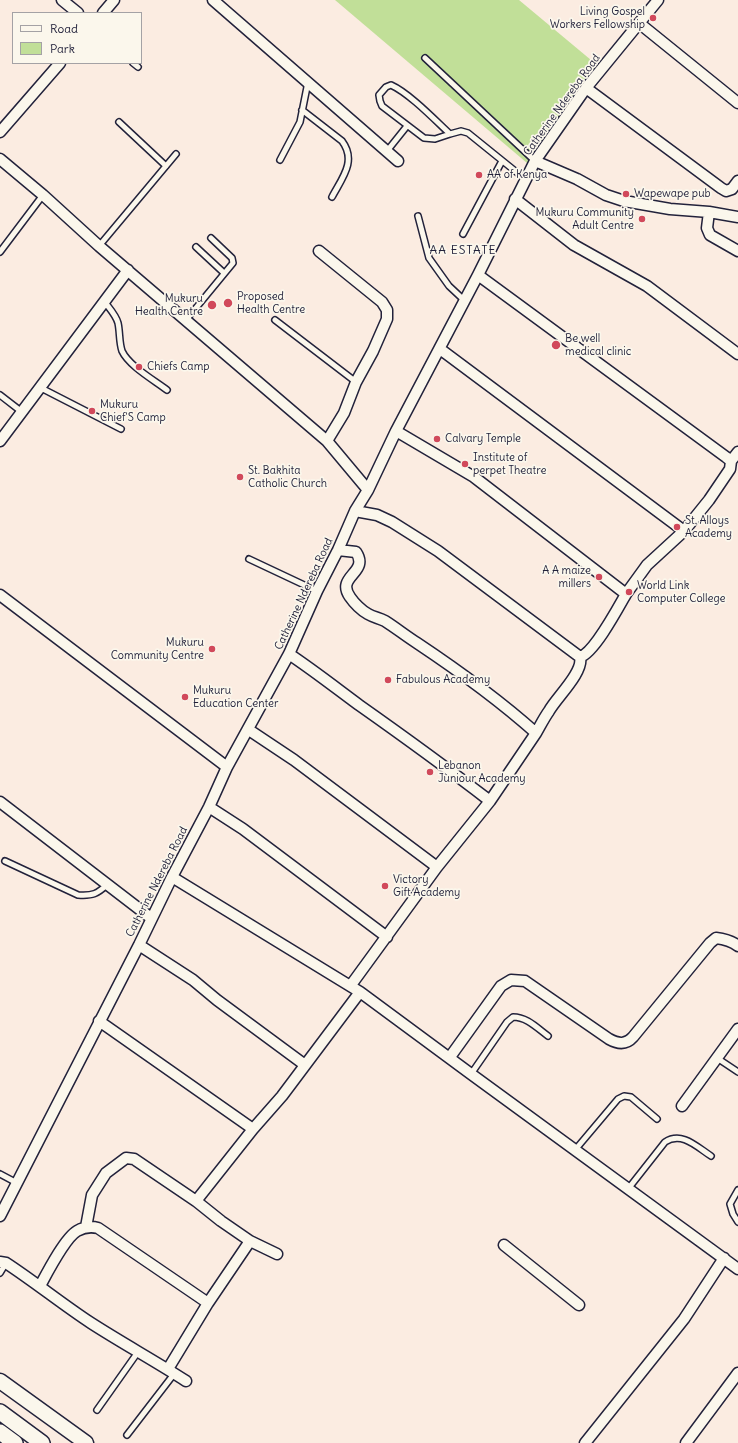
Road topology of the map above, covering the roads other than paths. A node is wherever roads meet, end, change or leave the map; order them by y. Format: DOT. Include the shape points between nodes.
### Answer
graph roads {
  1 [pos="62,0"];
  2 [pos="114,0"];
  3 [pos="212,0"];
  4 [pos="658,0"];
  5 [pos="77,12"];
  6 [pos="104,12"];
  7 [pos="639,23"];
  8 [pos="424,58"];
  9 [pos="59,64"];
  10 [pos="134,64"];
  11 [pos="138,67"];
  12 [pos="308,82"];
  13 [pos="586,88"];
  14 [pos="738,103"];
  15 [pos="302,110"];
  16 [pos="119,122"];
  17 [pos="407,126"];
  18 [pos="0,132"];
  19 [pos="450,134"];
  20 [pos="387,151"];
  21 [pos="176,154"];
  22 [pos="0,159"];
  23 [pos="280,160"];
  24 [pos="398,161"];
  25 [pos="502,161"];
  26 [pos="535,161"];
  27 [pos="166,166"];
  28 [pos="525,180"];
  29 [pos="738,181"];
  30 [pos="43,195"];
  31 [pos="332,197"];
  32 [pos="516,199"];
  33 [pos="709,212"];
  34 [pos="418,216"];
  35 [pos="738,217"];
  36 [pos="463,234"];
  37 [pos="211,238"];
  38 [pos="99,246"];
  39 [pos="196,247"];
  40 [pos="319,251"];
  41 [pos="738,251"];
  42 [pos="0,252"];
  43 [pos="128,270"];
  44 [pos="224,273"];
  45 [pos="478,275"];
  46 [pos="104,301"];
  47 [pos="465,301"];
  48 [pos="186,320"];
  49 [pos="275,320"];
  50 [pos="440,349"];
  51 [pos="738,354"];
  52 [pos="356,382"];
  53 [pos="41,388"];
  54 [pos="167,390"];
  55 [pos="0,395"];
  56 [pos="22,412"];
  57 [pos="121,429"];
  58 [pos="396,431"];
  59 [pos="0,441"];
  60 [pos="328,442"];
  61 [pos="738,452"];
  62 [pos="731,461"];
  63 [pos="368,490"];
  64 [pos="355,511"];
  65 [pos="684,531"];
  66 [pos="338,550"];
  67 [pos="250,559"];
  68 [pos="317,591"];
  69 [pos="626,594"];
  70 [pos="0,595"];
  71 [pos="289,654"];
  72 [pos="580,657"];
  73 [pos="249,730"];
  74 [pos="536,733"];
  75 [pos="228,767"];
  76 [pos="490,801"];
  77 [pos="0,802"];
  78 [pos="209,807"];
  79 [pos="5,861"];
  80 [pos="437,867"];
  81 [pos="172,877"];
  82 [pos="108,884"];
  83 [pos="151,918"];
  84 [pos="387,937"];
  85 [pos="139,944"];
  86 [pos="738,946"];
  87 [pos="351,985"];
  88 [pos="360,992"];
  89 [pos="99,1021"];
  90 [pos="738,1029"];
  91 [pos="548,1036"];
  92 [pos="450,1057"];
  93 [pos="717,1058"];
  94 [pos="305,1065"];
  95 [pos="738,1072"];
  96 [pos="471,1074"];
  97 [pos="682,1106"];
  98 [pos="657,1119"];
  99 [pos="253,1129"];
  100 [pos="575,1150"];
  101 [pos="711,1156"];
  102 [pos="0,1174"];
  103 [pos="17,1183"];
  104 [pos="628,1189"];
  105 [pos="738,1190"];
  106 [pos="196,1201"];
  107 [pos="0,1216"];
  108 [pos="738,1222"];
  109 [pos="86,1227"];
  110 [pos="250,1241"];
  111 [pos="504,1246"];
  112 [pos="277,1254"];
  113 [pos="724,1258"];
  114 [pos="3,1262"];
  115 [pos="738,1269"];
  116 [pos="0,1272"];
  117 [pos="40,1286"];
  118 [pos="208,1303"];
  119 [pos="579,1306"];
  120 [pos="138,1352"];
  121 [pos="171,1371"];
  122 [pos="738,1374"];
  123 [pos="0,1380"];
  124 [pos="186,1381"];
  125 [pos="97,1410"];
  126 [pos="0,1412"];
  127 [pos="0,1432"];
  128 [pos="127,1435"];
  129 [pos="15,1443"];
  130 [pos="42,1443"];
  131 [pos="86,1443"];
  132 [pos="585,1443"];
  133 [pos="686,1443"];
  1 -- 5 [label="street"];
  2 -- 6 [label="street"];
  3 -- 12 [label="street"];
  4 -- 7 [label="street, Catherine Ndereba Road"];
  7 -- 13 [label="street, Catherine Ndereba Road"];
  7 -- 14 [label="street"];
  8 -- 26 [label="lane"];
  9 -- 18 [label="street"];
  10 -- 11 [label="lane"];
  12 -- 15 [label="lane"];
  12 -- 20 [label="street"];
  13 -- 26 [label="street, Catherine Ndereba Road"];
  13 -- 29 [label="street" via="721,188 730,190"];
  15 -- 23 [label="lane" via="297,131"];
  15 -- 31 [label="lane" via="342,141 350,157"];
  16 -- 27 [label="lane"];
  17 -- 19 [label="lane" via="430,140"];
  17 -- 19 [label="lane" via="382,106 379,95 386,87 396,87"];
  17 -- 20 [label="lane"];
  19 -- 25 [label="lane" via="461,131 468,133"];
  20 -- 24 [label="street"];
  21 -- 27 [label="lane"];
  22 -- 30 [label="street"];
  25 -- 28 [label="lane"];
  25 -- 36 [label="lane"];
  26 -- 28 [label="street, Catherine Ndereba Road"];
  26 -- 33 [label="street" via="577,179 606,196 670,209"];
  27 -- 38 [label="lane"];
  28 -- 32 [label="street, Catherine Ndereba Road"];
  30 -- 38 [label="street"];
  30 -- 42 [label="lane"];
  32 -- 45 [label="street, Catherine Ndereba Road"];
  32 -- 51 [label="street" via="574,245 647,286"];
  33 -- 35 [label="street"];
  33 -- 41 [label="street" via="707,228 710,235"];
  34 -- 47 [label="lane" via="428,258 449,286"];
  37 -- 44 [label="lane" via="233,260"];
  38 -- 43 [label="street"];
  39 -- 44 [label="lane"];
  40 -- 52 [label="street" via="382,302 387,310 388,319"];
  43 -- 46 [label="street"];
  43 -- 48 [label="street"];
  44 -- 48 [label="lane"];
  45 -- 47 [label="street, Catherine Ndereba Road"];
  45 -- 62 [label="street"];
  46 -- 53 [label="street"];
  46 -- 54 [label="lane" via="118,322 123,353 140,370"];
  47 -- 50 [label="street, Catherine Ndereba Road"];
  48 -- 60 [label="street"];
  49 -- 52 [label="lane"];
  50 -- 58 [label="street, Catherine Ndereba Road"];
  50 -- 65 [label="street"];
  52 -- 60 [label="street" via="344,413"];
  53 -- 56 [label="street"];
  53 -- 57 [label="lane"];
  55 -- 56 [label="lane"];
  56 -- 59 [label="street"];
  58 -- 63 [label="street, Catherine Ndereba Road"];
  58 -- 69 [label="street" via="474,477"];
  60 -- 63 [label="street"];
  61 -- 62 [label="street"];
  62 -- 65 [label="street" via="725,477"];
  63 -- 64 [label="street, Catherine Ndereba Road"];
  64 -- 66 [label="street, Catherine Ndereba Road"];
  64 -- 72 [label="street" via="377,515 392,522 438,551"];
  65 -- 69 [label="street" via="647,565"];
  66 -- 68 [label="street, Catherine Ndereba Road"];
  66 -- 74 [label="street" via="356,552 358,556 357,568 345,588 351,598 367,613 444,661"];
  67 -- 68 [label="lane"];
  68 -- 71 [label="street, Catherine Ndereba Road"];
  69 -- 72 [label="street" via="592,648"];
  70 -- 75 [label="street"];
  71 -- 73 [label="street, Catherine Ndereba Road"];
  71 -- 76 [label="street"];
  72 -- 74 [label="street" via="580,666"];
  73 -- 75 [label="street, Catherine Ndereba Road"];
  73 -- 80 [label="street"];
  74 -- 76 [label="street"];
  75 -- 78 [label="street, Catherine Ndereba Road"];
  76 -- 80 [label="street"];
  77 -- 82 [label="street"];
  78 -- 81 [label="street, Catherine Ndereba Road"];
  78 -- 84 [label="street" via="249,833"];
  79 -- 82 [label="lane" via="78,896 90,896"];
  80 -- 84 [label="street"];
  81 -- 83 [label="street, Catherine Ndereba Road"];
  81 -- 87 [label="street"];
  82 -- 83 [label="street"];
  83 -- 85 [label="street, Catherine Ndereba Road"];
  84 -- 87 [label="street"];
  85 -- 89 [label="street, Catherine Ndereba Road"];
  85 -- 94 [label="street" via="193,980"];
  86 -- 92 [label="street" via="723,938 716,938 710,943 633,1037 624,1043 609,1039 525,981 511,980 501,986"];
  87 -- 88 [label="street"];
  88 -- 92 [label="street"];
  88 -- 94 [label="street"];
  89 -- 99 [label="street"];
  89 -- 103 [label="street, Catherine Ndereba Road"];
  90 -- 93 [label="street"];
  91 -- 96 [label="lane" via="530,1022 520,1017 513,1018 507,1022"];
  92 -- 96 [label="street"];
  93 -- 95 [label="lane"];
  93 -- 97 [label="street"];
  94 -- 99 [label="street"];
  96 -- 100 [label="street"];
  98 -- 100 [label="lane" via="631,1097 624,1096 618,1099"];
  99 -- 106 [label="street"];
  100 -- 104 [label="street"];
  101 -- 104 [label="lane" via="687,1140 670,1138"];
  102 -- 103 [label="lane"];
  103 -- 107 [label="street, Catherine Ndereba Road"];
  104 -- 113 [label="street"];
  105 -- 108 [label="lane" via="730,1204"];
  106 -- 109 [label="street" via="134,1159 126,1158 106,1173 92,1195"];
  106 -- 110 [label="street"];
  109 -- 117 [label="street" via="76,1231 68,1240"];
  109 -- 118 [label="street" via="98,1228"];
  110 -- 112 [label="street"];
  110 -- 118 [label="street"];
  111 -- 119 [label="street"];
  113 -- 115 [label="street"];
  113 -- 132 [label="street" via="684,1319"];
  114 -- 116 [label="lane"];
  114 -- 117 [label="street"];
  117 -- 120 [label="street" via="76,1313"];
  118 -- 121 [label="street"];
  120 -- 121 [label="street"];
  120 -- 125 [label="lane"];
  121 -- 124 [label="street"];
  121 -- 128 [label="lane"];
  122 -- 133 [label="street"];
  123 -- 131 [label="main road"];
  126 -- 130 [label="main road"];
  127 -- 129 [label="main road"];
}
